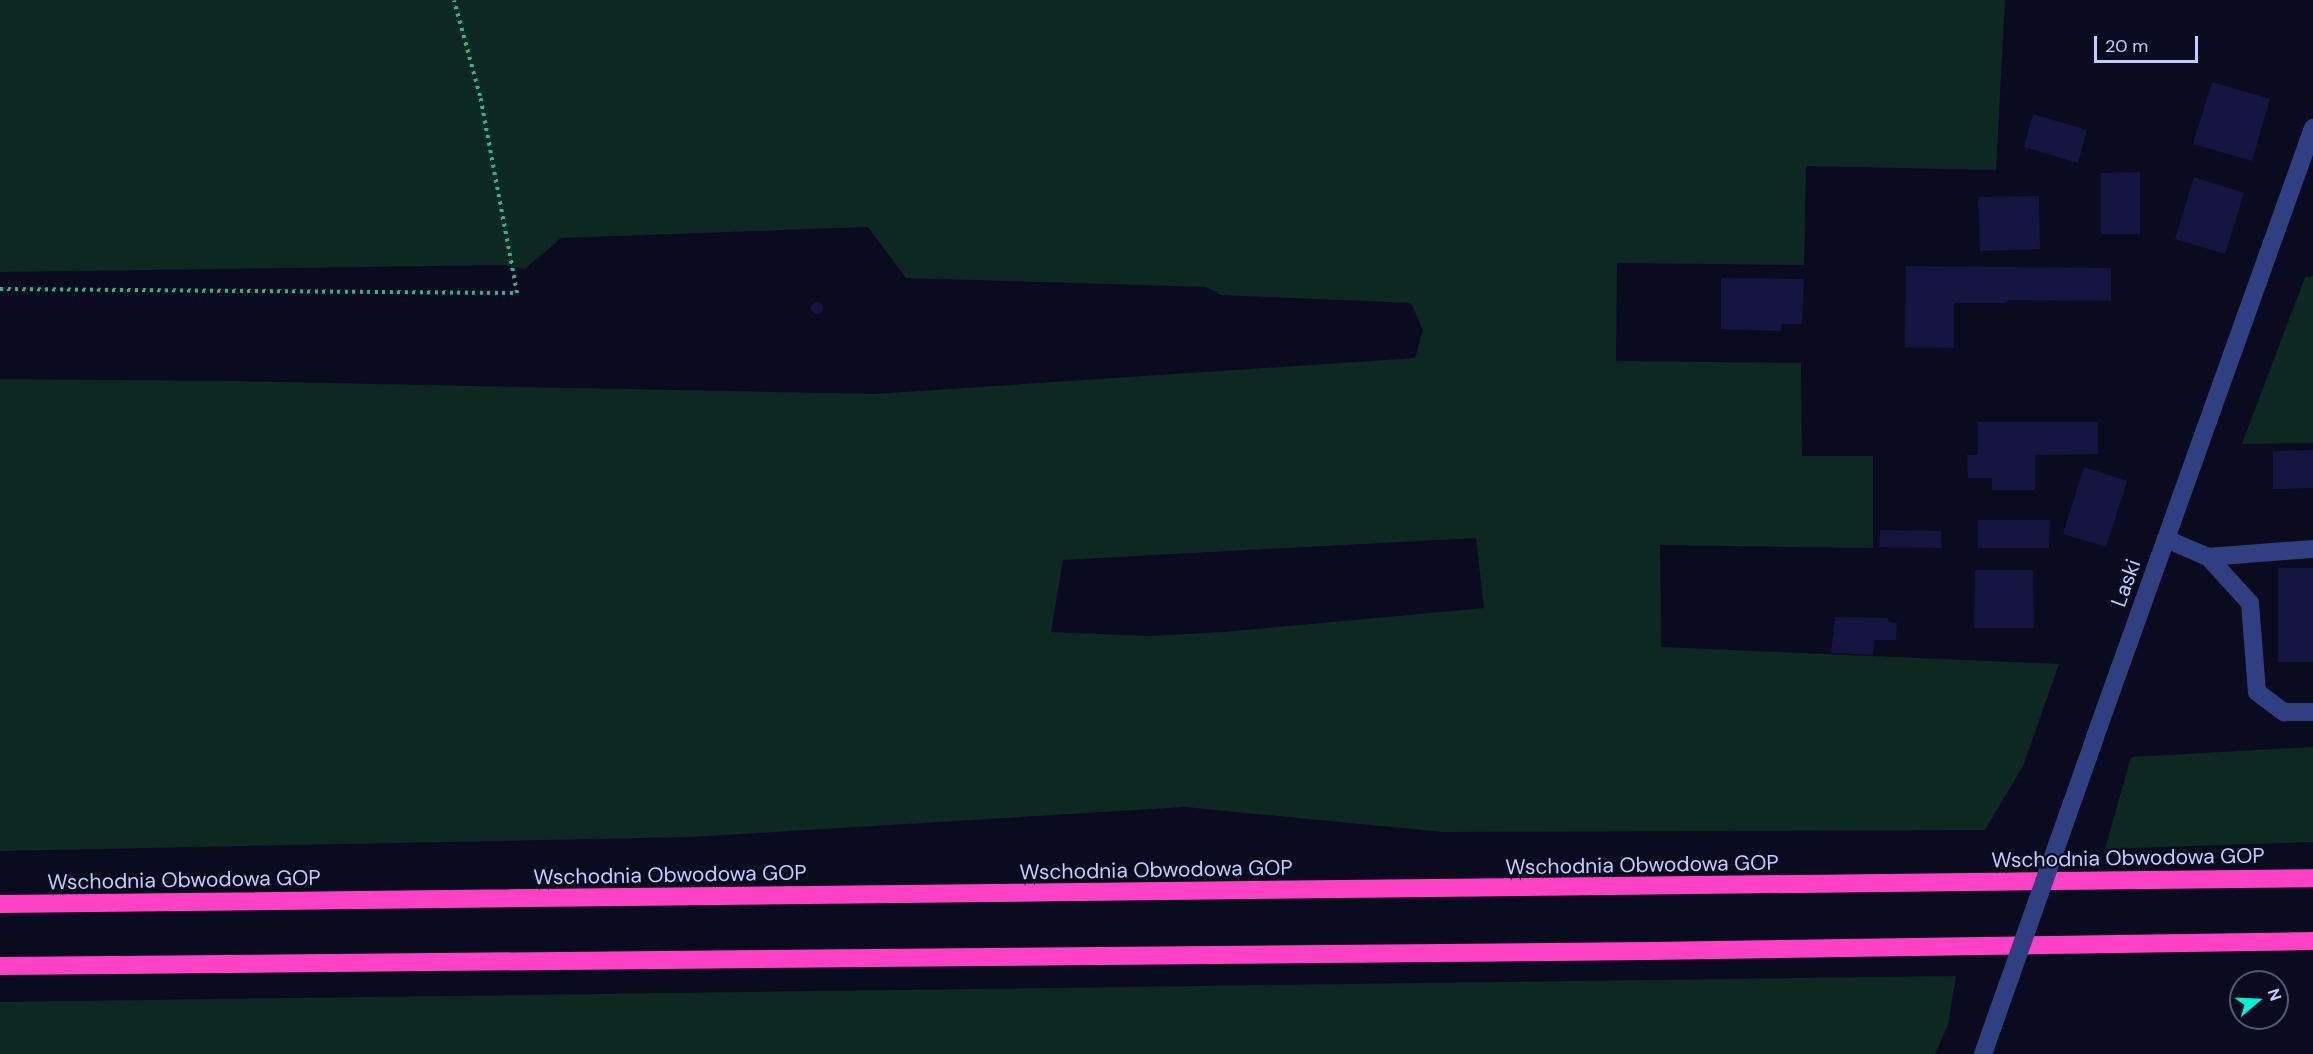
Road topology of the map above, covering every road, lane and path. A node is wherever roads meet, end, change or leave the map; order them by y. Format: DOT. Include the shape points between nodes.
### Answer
graph roads {
  1 [pos="454,0"];
  2 [pos="2313,128"];
  3 [pos="0,290"];
  4 [pos="2166,539"];
  5 [pos="2313,549"];
  6 [pos="2208,557"];
  7 [pos="2313,712"];
  8 [pos="2313,878"];
  9 [pos="0,904"];
  10 [pos="2313,941"];
  11 [pos="0,966"];
  12 [pos="1983,1054"];
  1 -- 3 [label="path" via="480,96 517,293"];
  2 -- 4 [label="street, Laski"];
  4 -- 6 [label="street"];
  4 -- 12 [label="street, Laski, bridge"];
  5 -- 6 [label="street"];
  6 -- 7 [label="street" via="2250,603 2257,692 2284,712"];
  8 -- 9 [label="highway, Wschodnia Obwodowa GOP"];
  10 -- 11 [label="highway"];
}
